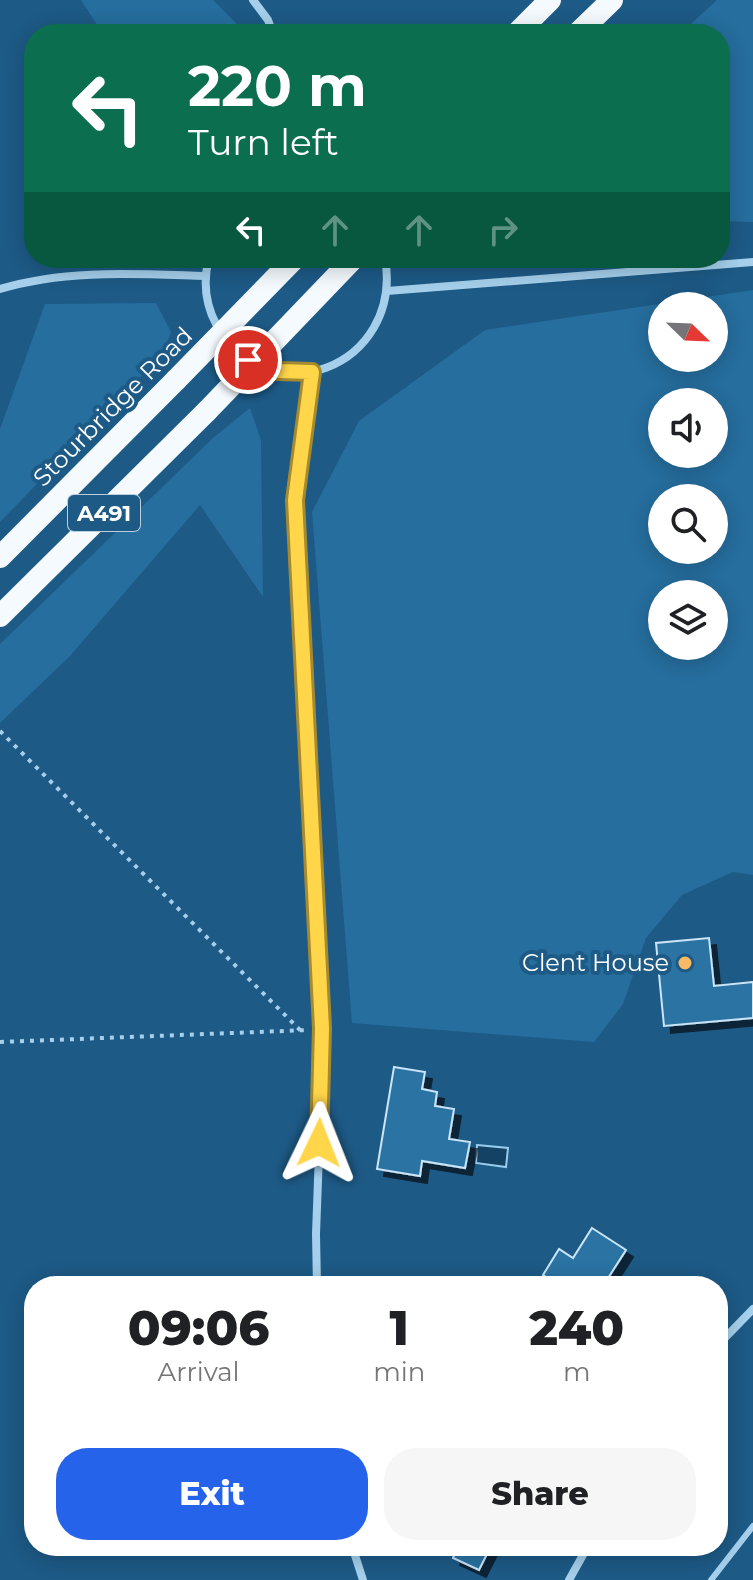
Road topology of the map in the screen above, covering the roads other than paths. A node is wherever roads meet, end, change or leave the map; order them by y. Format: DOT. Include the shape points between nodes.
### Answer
graph roads {
  1 [pos="253,0"];
  2 [pos="550,0"];
  3 [pos="612,0"];
  4 [pos="269,24"];
  5 [pos="526,24"];
  6 [pos="587,24"];
  7 [pos="753,262"];
  8 [pos="730,264"];
  9 [pos="207,268"];
  10 [pos="285,268"];
  11 [pos="344,268"];
  12 [pos="386,268"];
  13 [pos="677,268"];
  14 [pos="205,276"];
  15 [pos="0,289"];
  16 [pos="387,291"];
  17 [pos="312,372"];
  18 [pos="0,557"];
  19 [pos="0,616"];
  20 [pos="317,1276"];
  21 [pos="753,1309"];
  22 [pos="728,1335"];
  23 [pos="753,1526"];
  24 [pos="355,1556"];
  25 [pos="582,1556"];
  26 [pos="363,1580"];
  27 [pos="569,1580"];
  28 [pos="711,1580"];
  1 -- 4 [label="street"];
  2 -- 5 [label="highway"];
  3 -- 6 [label="highway"];
  7 -- 8 [label="street"];
  9 -- 14 [label="street"];
  10 -- 18 [label="highway, Stourbridge Road / A491, bridge"];
  11 -- 19 [label="highway, A491, bridge"];
  12 -- 16 [label="street"];
  13 -- 16 [label="street"];
  14 -- 15 [label="street" via="100,273"];
  14 -- 17 [label="street" via="212,317 237,351 264,367"];
  16 -- 17 [label="street" via="381,317 366,341 338,363"];
  17 -- 20 [label="street" via="295,500 323,1036"];
  21 -- 22 [label="street"];
  23 -- 28 [label="lane"];
  24 -- 26 [label="street"];
  25 -- 27 [label="street"];
}
